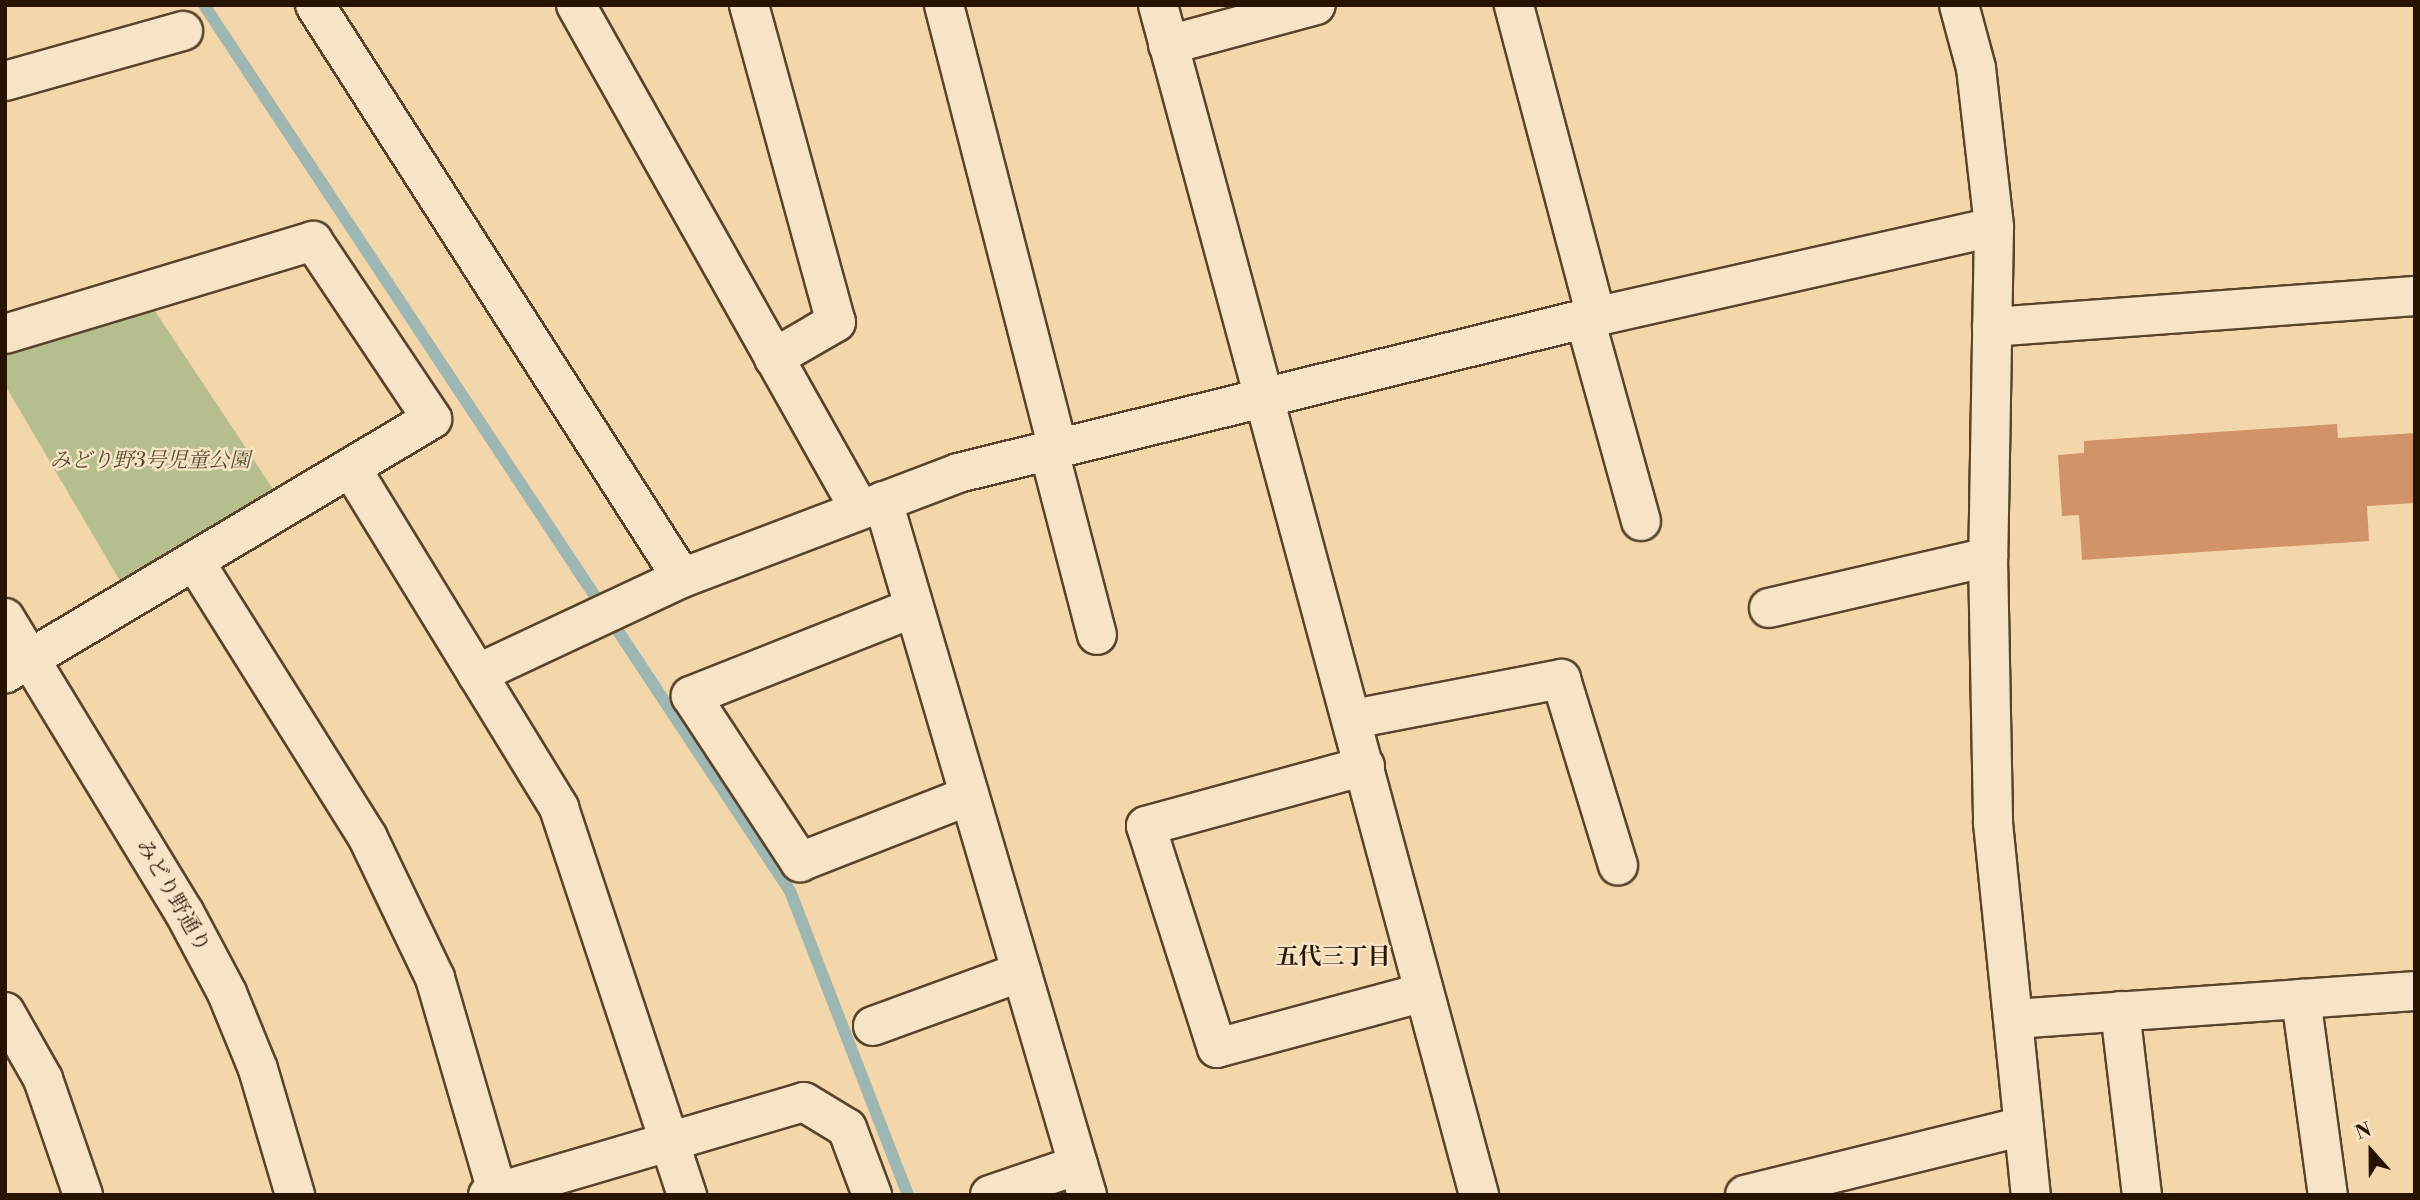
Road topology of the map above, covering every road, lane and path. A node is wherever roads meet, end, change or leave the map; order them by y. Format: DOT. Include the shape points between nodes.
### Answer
graph roads {
  1 [pos="315,5"];
  2 [pos="576,5"];
  3 [pos="750,5"];
  4 [pos="944,5"];
  5 [pos="1158,5"];
  6 [pos="1316,5"];
  7 [pos="1514,5"];
  8 [pos="1959,5"];
  9 [pos="183,31"];
  10 [pos="1168,45"];
  11 [pos="5,81"];
  12 [pos="1994,227"];
  13 [pos="2415,296"];
  14 [pos="1585,319"];
  15 [pos="1992,327"];
  16 [pos="5,334"];
  17 [pos="774,358"];
  18 [pos="1265,396"];
  19 [pos="1053,450"];
  20 [pos="351,468"];
  21 [pos="871,506"];
  22 [pos="1642,521"];
  23 [pos="1988,557"];
  24 [pos="195,562"];
  25 [pos="682,578"];
  26 [pos="912,608"];
  27 [pos="1769,608"];
  28 [pos="5,618"];
  29 [pos="1097,635"];
  30 [pos="18,667"];
  31 [pos="477,674"];
  32 [pos="1353,719"];
  33 [pos="1365,766"];
  34 [pos="968,796"];
  35 [pos="1618,866"];
  36 [pos="1021,972"];
  37 [pos="2415,991"];
  38 [pos="1423,992"];
  39 [pos="2301,999"];
  40 [pos="5,1012"];
  41 [pos="2120,1012"];
  42 [pos="2015,1019"];
  43 [pos="873,1026"];
  44 [pos="2024,1126"];
  45 [pos="672,1144"];
  46 [pos="1083,1180"];
  47 [pos="495,1194"];
  48 [pos="83,1195"];
  49 [pos="295,1195"];
  50 [pos="687,1195"];
  51 [pos="872,1195"];
  52 [pos="990,1195"];
  53 [pos="1479,1195"];
  54 [pos="1745,1195"];
  55 [pos="2031,1195"];
  56 [pos="2142,1195"];
  57 [pos="2328,1195"];
  1 -- 25 [label="street"];
  2 -- 17 [label="street"];
  3 -- 17 [label="street" via="836,322"];
  4 -- 19 [label="street"];
  5 -- 10 [label="street"];
  6 -- 10 [label="street"];
  7 -- 14 [label="street" via="1596,316"];
  8 -- 12 [label="street" via="1976,68"];
  9 -- 11 [label="street"];
  10 -- 18 [label="street"];
  12 -- 14 [label="street"];
  12 -- 15 [label="street"];
  13 -- 15 [label="street"];
  14 -- 18 [label="street"];
  14 -- 22 [label="street"];
  15 -- 23 [label="street"];
  16 -- 20 [label="street" via="313,241 432,419"];
  17 -- 21 [label="street"];
  18 -- 19 [label="street"];
  18 -- 32 [label="street"];
  19 -- 21 [label="street" via="958,473"];
  19 -- 29 [label="street"];
  20 -- 24 [label="street"];
  20 -- 31 [label="street"];
  21 -- 25 [label="street"];
  21 -- 26 [label="street"];
  23 -- 27 [label="street"];
  23 -- 42 [label="street" via="1993,823"];
  24 -- 30 [label="street"];
  24 -- 47 [label="street" via="368,838 435,978"];
  25 -- 31 [label="street"];
  26 -- 34 [label="street"];
  26 -- 34 [label="street" via="691,696 800,862"];
  28 -- 30 [label="street, みどり野通り"];
  30 -- 49 [label="street, みどり野通り" via="135,830 227,993 258,1069"];
  31 -- 45 [label="street" via="559,808"];
  32 -- 33 [label="street"];
  32 -- 35 [label="street" via="1561,679"];
  33 -- 38 [label="street"];
  33 -- 38 [label="street" via="1146,827 1217,1048"];
  34 -- 36 [label="street"];
  36 -- 43 [label="street"];
  36 -- 46 [label="street"];
  37 -- 39 [label="street"];
  38 -- 53 [label="street"];
  39 -- 41 [label="street"];
  39 -- 57 [label="street"];
  40 -- 48 [label="street" via="43,1080"];
  41 -- 42 [label="street"];
  41 -- 56 [label="street"];
  42 -- 44 [label="street"];
  44 -- 54 [label="street"];
  44 -- 55 [label="street"];
  45 -- 47 [label="street"];
  45 -- 50 [label="street"];
  45 -- 51 [label="street" via="804,1102 847,1128"];
  46 -- 52 [label="street"];
}
